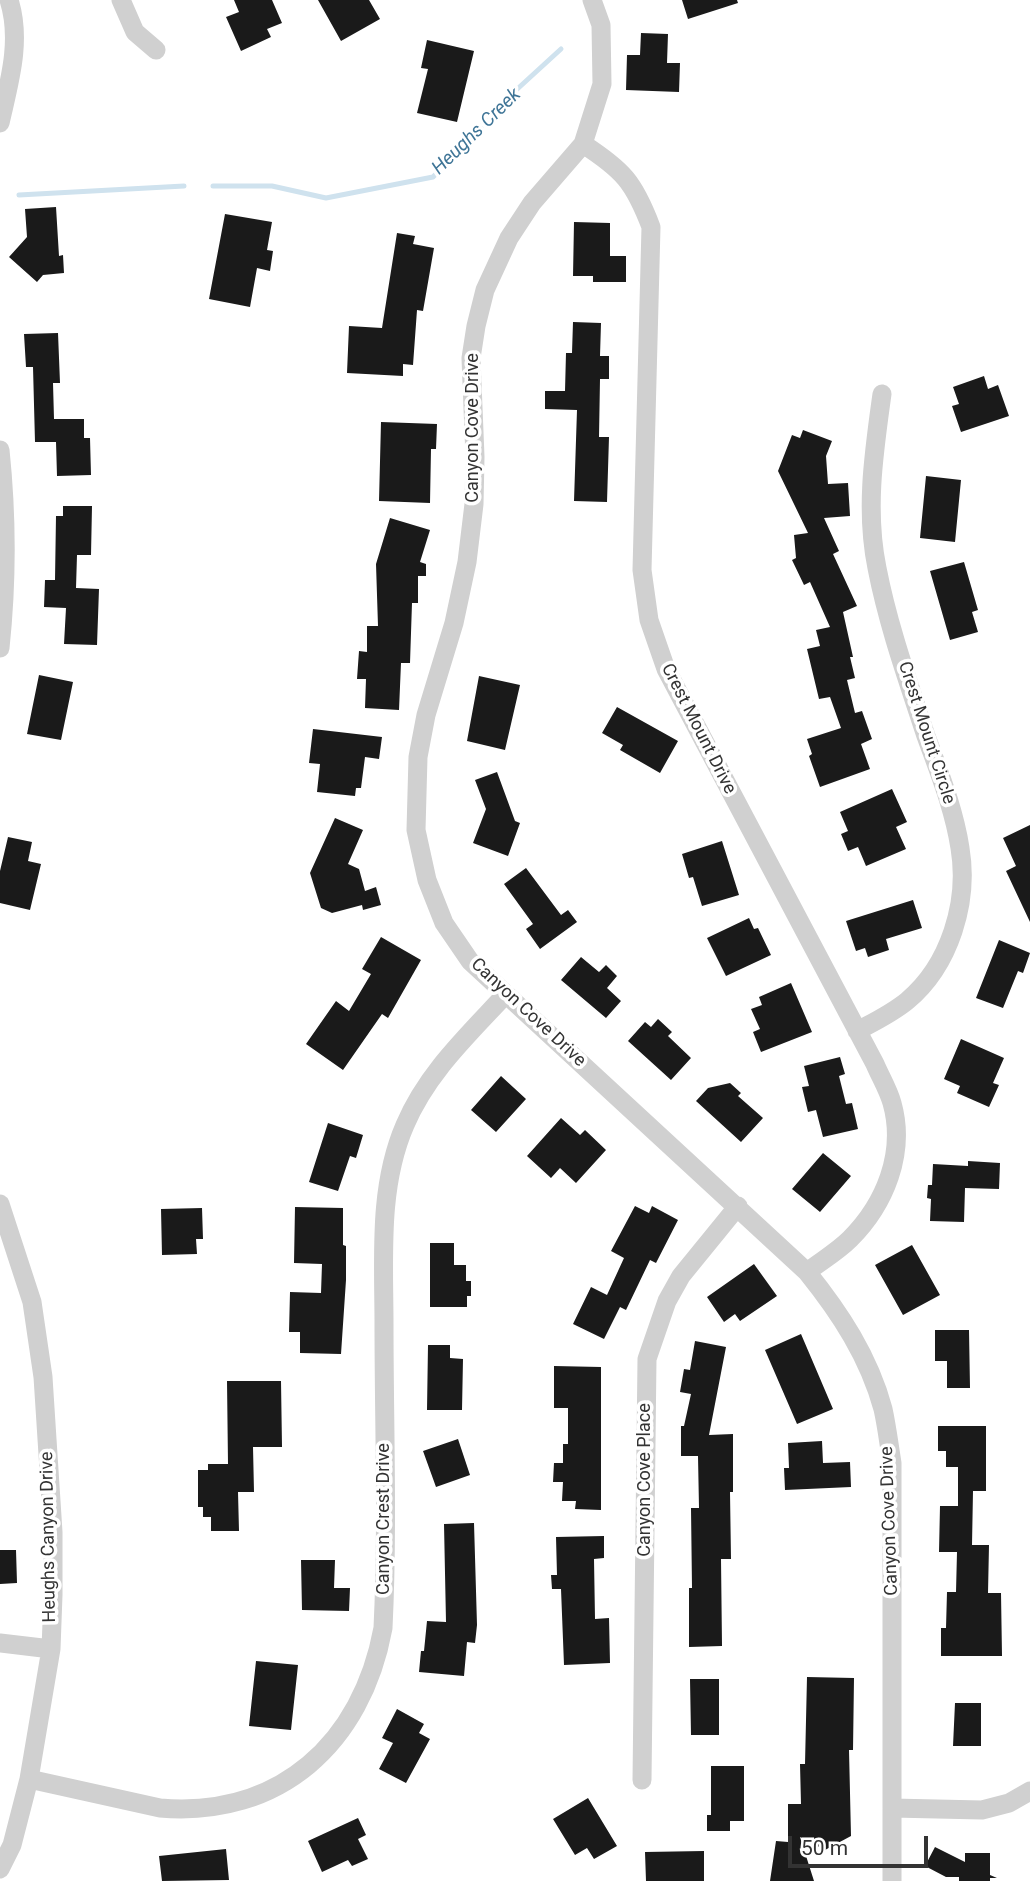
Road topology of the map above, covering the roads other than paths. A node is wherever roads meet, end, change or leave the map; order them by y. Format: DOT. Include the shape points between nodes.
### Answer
graph roads {
  1 [pos="9,0"];
  2 [pos="121,0"];
  3 [pos="592,0"];
  4 [pos="156,50"];
  5 [pos="0,123"];
  6 [pos="583,144"];
  7 [pos="882,394"];
  8 [pos="0,450"];
  9 [pos="0,648"];
  10 [pos="505,995"];
  11 [pos="857,1031"];
  12 [pos="0,1204"];
  13 [pos="738,1206"];
  14 [pos="807,1272"];
  15 [pos="0,1643"];
  16 [pos="51,1649"];
  17 [pos="29,1779"];
  18 [pos="642,1780"];
  19 [pos="1030,1791"];
  20 [pos="892,1808"];
  21 [pos="0,1870"];
  22 [pos="891,1881"];
  1 -- 5 [label="street" via="15,42"];
  2 -- 4 [label="street" via="135,32"];
  3 -- 6 [label="street, Canyon Cove Drive" via="601,25 602,84"];
  6 -- 10 [label="street, Canyon Cove Drive" via="532,203 509,238 485,290 471,358 475,457 467,562 418,757 416,830 427,880 450,933 470,961"];
  6 -- 11 [label="street, Crest Mount Drive" via="628,178 651,227 642,570 649,620 666,669"];
  7 -- 11 [label="street, Crest Mount Circle" via="870,477 877,567 952,812 962,889 958,917 935,970 909,999"];
  8 -- 9 [label="street" via="6,527"];
  10 -- 13 [label="street, Canyon Cove Drive"];
  10 -- 17 [label="street, Canyon Crest Drive" via="429,1081 405,1125 391,1168 384,1233 383,1628 373,1672 355,1711 331,1743 302,1770 256,1796 216,1807 160,1808"];
  11 -- 14 [label="street, Crest Mount Drive" via="892,1102 897,1129 890,1179 868,1219"];
  12 -- 16 [label="street, Heughs Canyon Drive" via="32,1302 43,1377 53,1532"];
  13 -- 14 [label="street, Canyon Cove Drive"];
  13 -- 18 [label="street, Canyon Cove Place" via="681,1276 647,1359"];
  14 -- 20 [label="street, Canyon Cove Drive" via="857,1342 883,1408 892,1463"];
  15 -- 16 [label="street"];
  16 -- 17 [label="street, Heughs Canyon Drive"];
  17 -- 21 [label="street, Heughs Canyon Drive" via="12,1845"];
  19 -- 20 [label="street" via="982,1810"];
  20 -- 22 [label="street, Canyon Cove Drive"];
}
